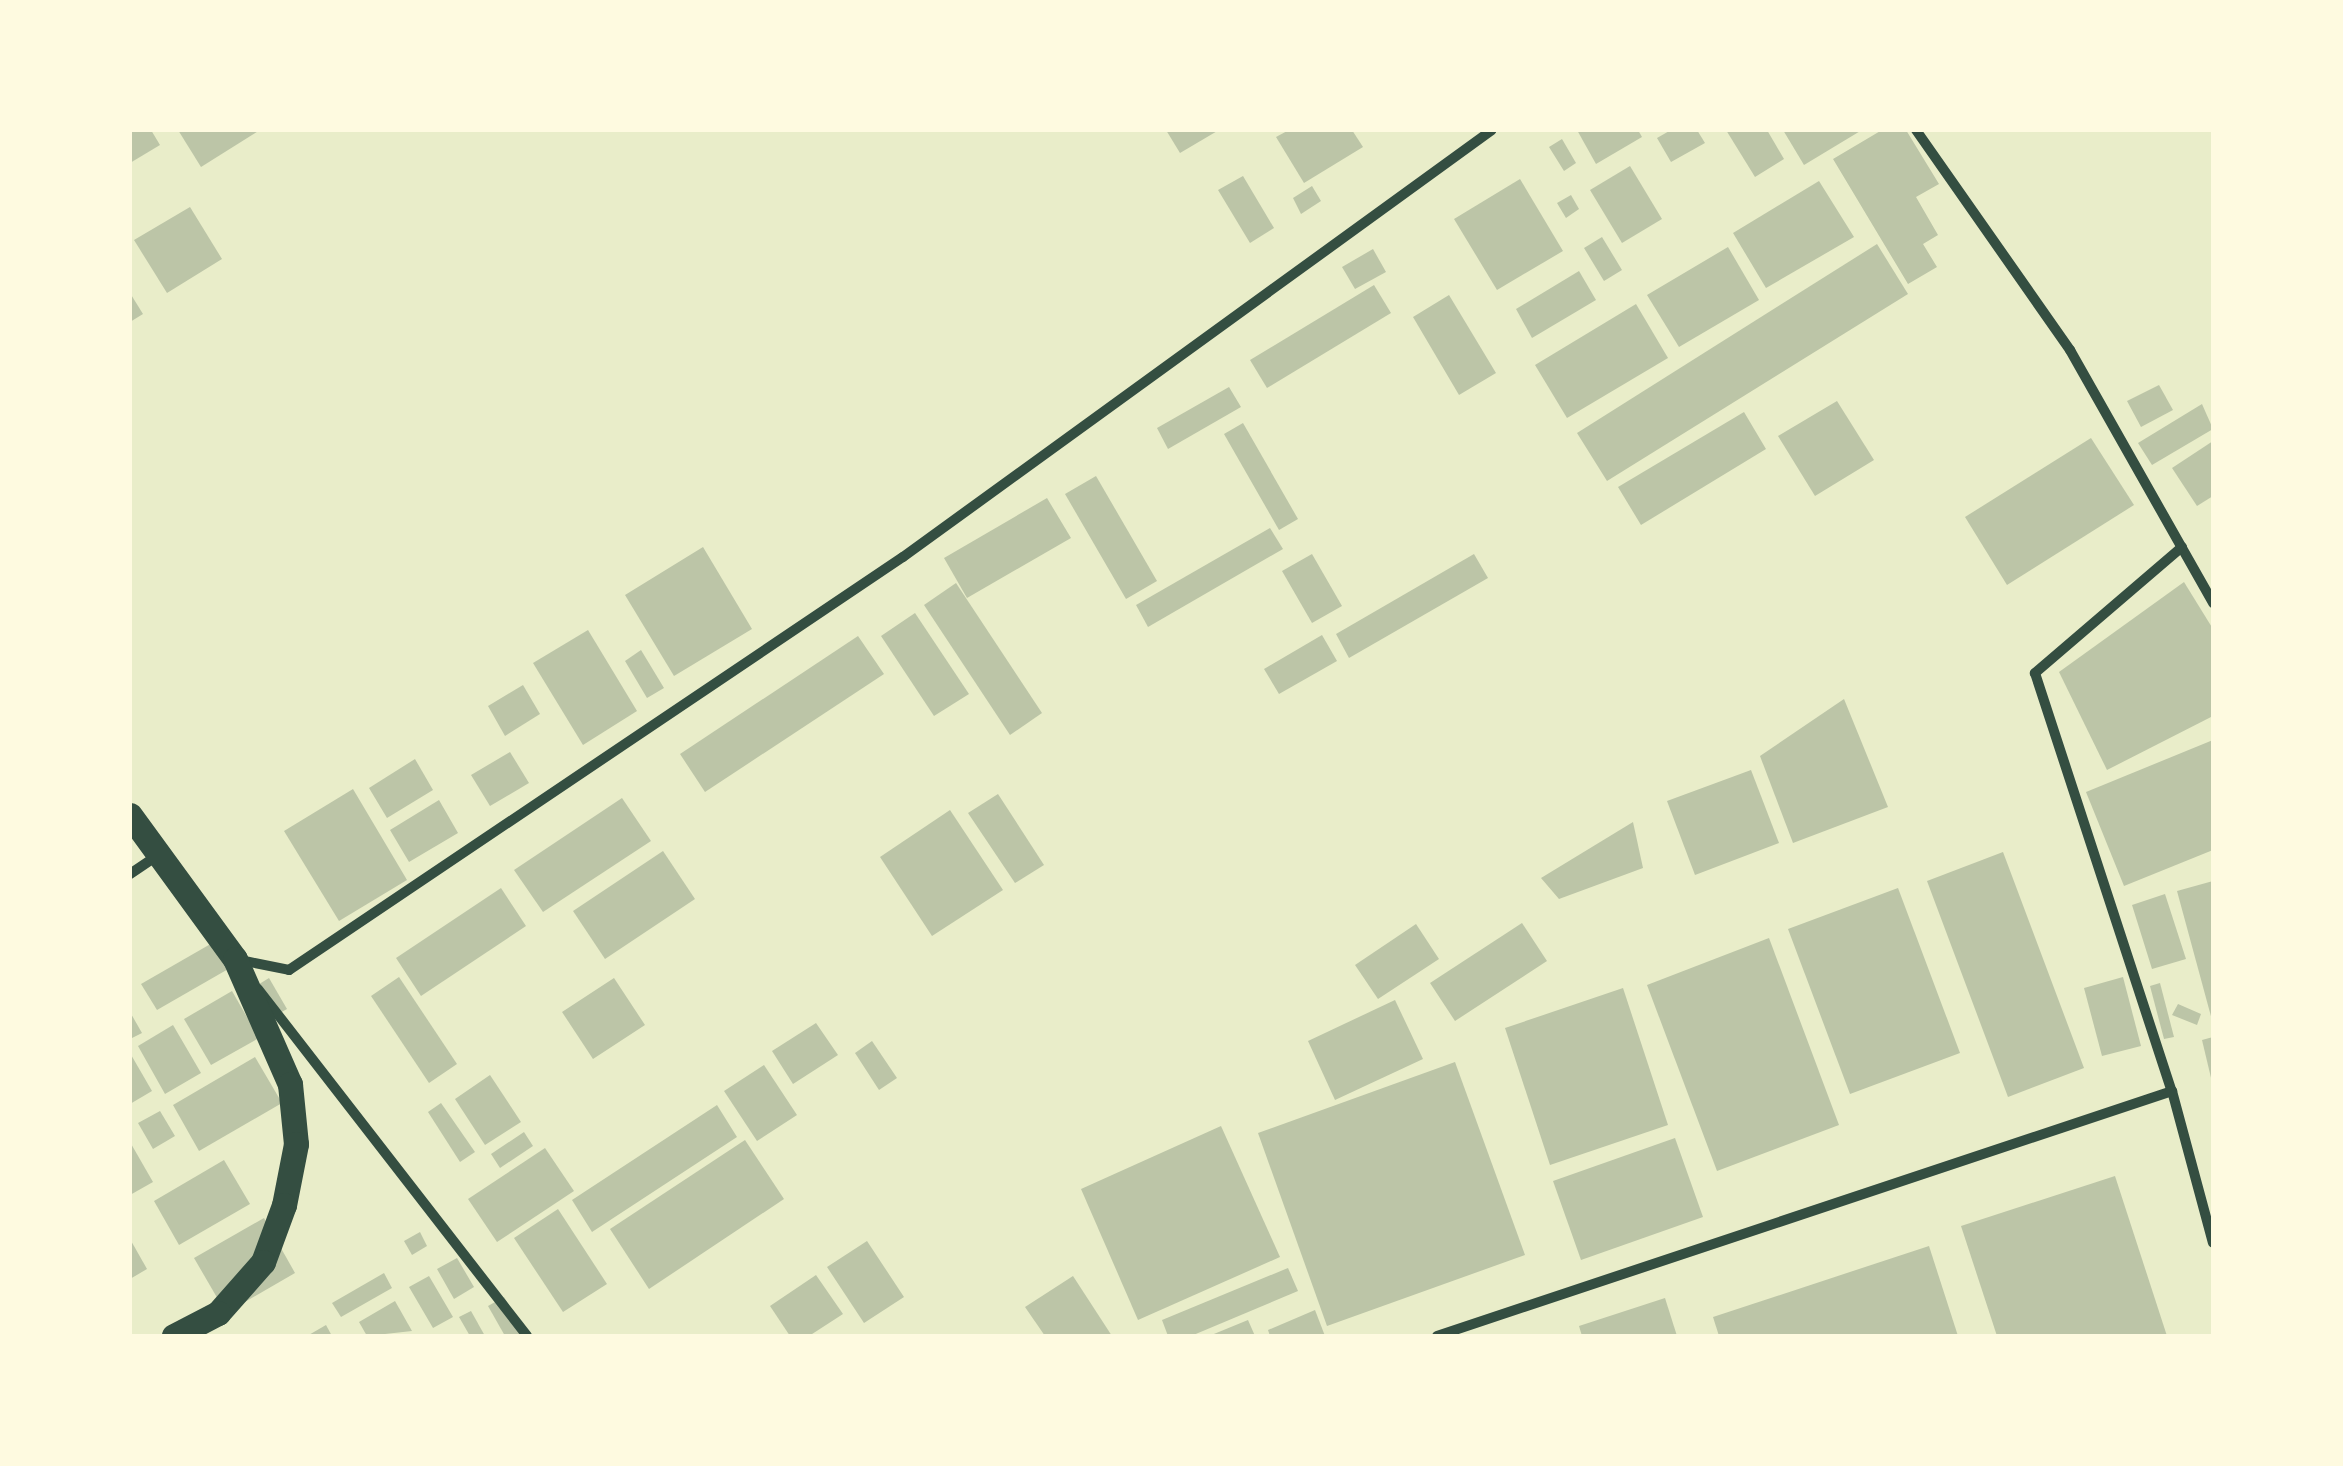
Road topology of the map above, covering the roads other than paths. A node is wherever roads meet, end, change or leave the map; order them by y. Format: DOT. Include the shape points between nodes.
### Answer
graph roads {
  1 [pos="1492,130"];
  2 [pos="1916,130"];
  3 [pos="2182,547"];
  4 [pos="2213,602"];
  5 [pos="130,815"];
  6 [pos="158,854"];
  7 [pos="130,874"];
  8 [pos="236,960"];
  9 [pos="2172,1091"];
  10 [pos="2213,1243"];
  11 [pos="174,1336"];
  12 [pos="527,1336"];
  13 [pos="1438,1336"];
  1 -- 8 [label="street" via="903,557 289,970"];
  2 -- 3 [label="street" via="2070,350"];
  3 -- 4 [label="street"];
  3 -- 9 [label="street" via="2035,672"];
  5 -- 6 [label="main road"];
  6 -- 7 [label="street"];
  6 -- 8 [label="main road"];
  8 -- 11 [label="main road" via="290,1084 296,1144 263,1262 218,1313"];
  8 -- 12 [label="street"];
  9 -- 10 [label="street"];
  9 -- 13 [label="street"];
}
